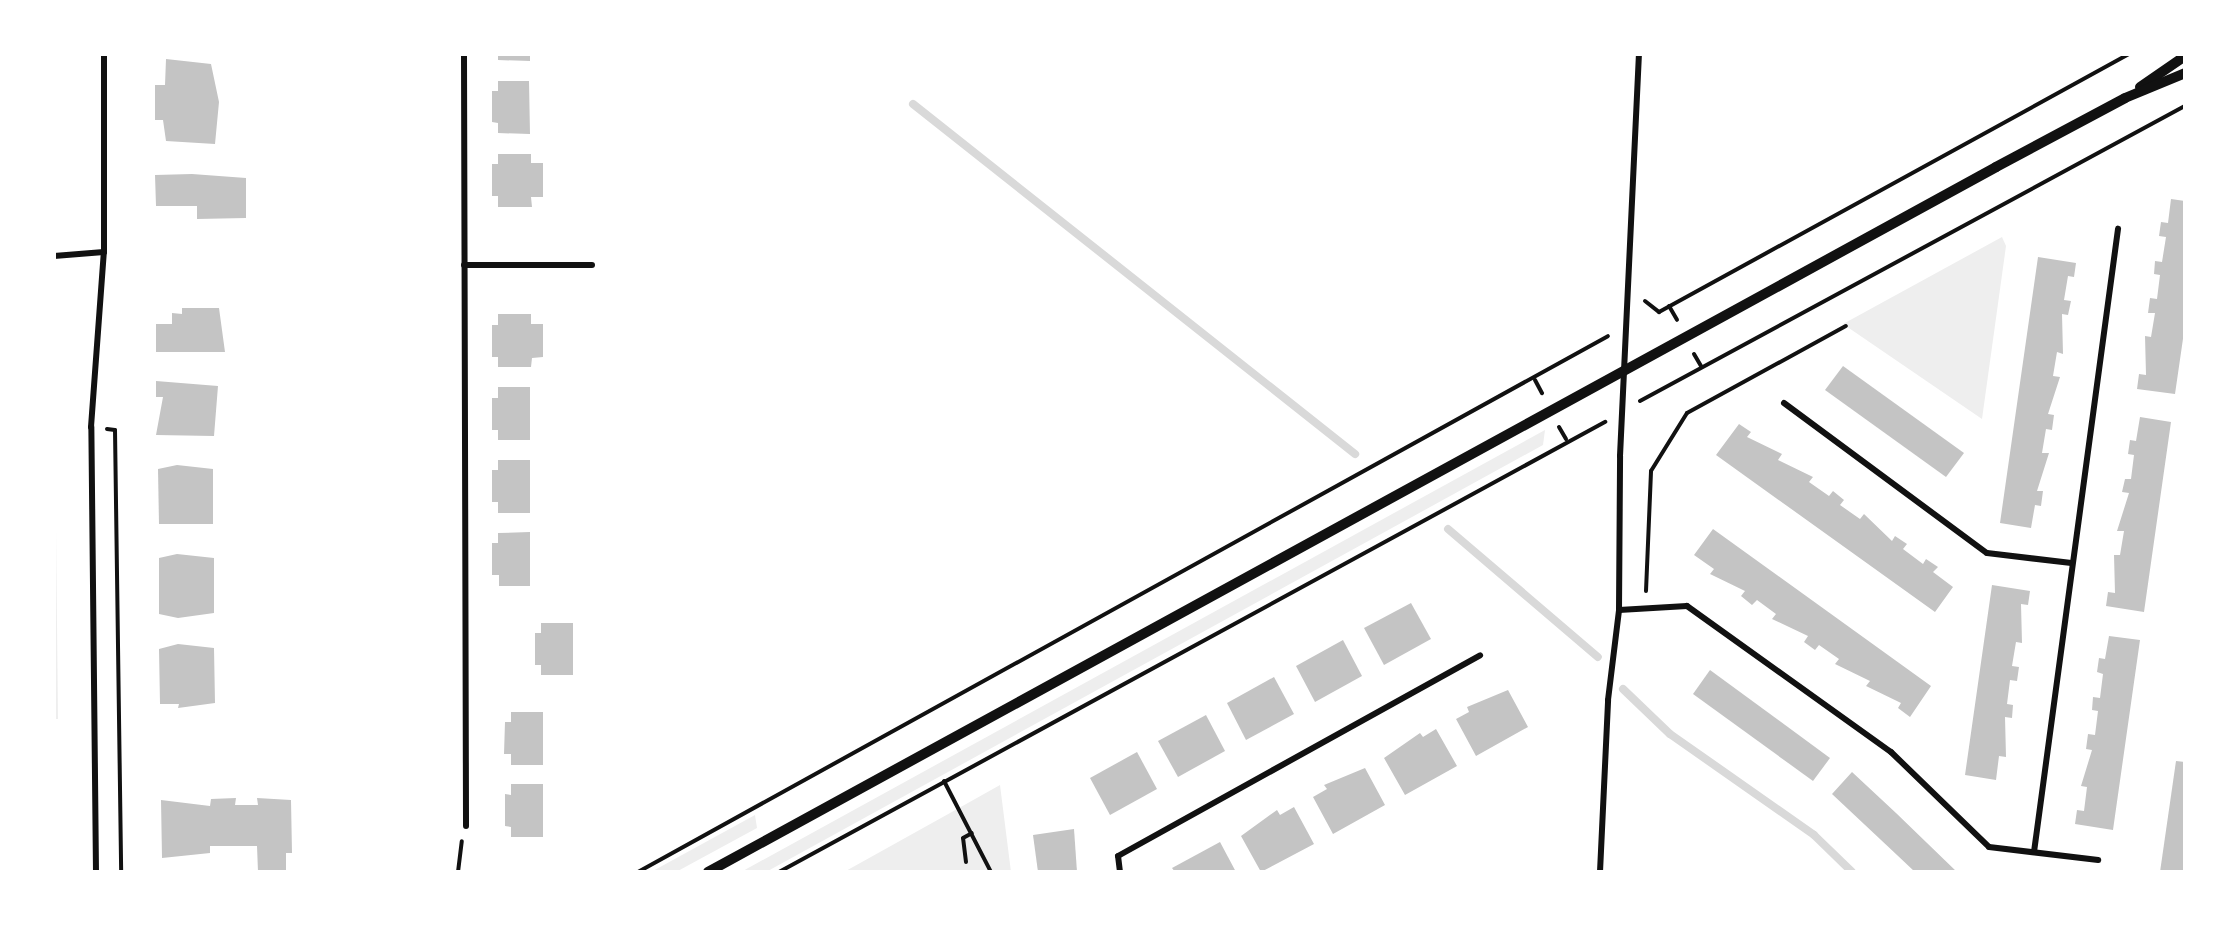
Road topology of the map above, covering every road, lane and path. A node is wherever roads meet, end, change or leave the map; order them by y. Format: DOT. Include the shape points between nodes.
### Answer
graph roads {
  1 [pos="104,54"];
  2 [pos="464,54"];
  3 [pos="1639,54"];
  4 [pos="2129,54"];
  5 [pos="2185,56"];
  6 [pos="2185,73"];
  7 [pos="2125,98"];
  8 [pos="2185,106"];
  9 [pos="2118,229"];
  10 [pos="104,252"];
  11 [pos="54,256"];
  12 [pos="464,265"];
  13 [pos="592,265"];
  14 [pos="1669,306"];
  15 [pos="1627,307"];
  16 [pos="1679,324"];
  17 [pos="1846,326"];
  18 [pos="1692,350"];
  19 [pos="1701,366"];
  20 [pos="1625,369"];
  21 [pos="1535,380"];
  22 [pos="1544,397"];
  23 [pos="1784,403"];
  24 [pos="1622,412"];
  25 [pos="1557,423"];
  26 [pos="91,427"];
  27 [pos="1566,440"];
  28 [pos="2071,563"];
  29 [pos="1618,610"];
  30 [pos="1645,610"];
  31 [pos="1479,655"];
  32 [pos="944,781"];
  33 [pos="466,826"];
  34 [pos="972,833"];
  35 [pos="2034,852"];
  36 [pos="2098,860"];
  37 [pos="966,862"];
  38 [pos="991,870"];
  39 [pos="96,872"];
  40 [pos="122,872"];
  41 [pos="458,872"];
  42 [pos="638,872"];
  43 [pos="708,872"];
  44 [pos="779,872"];
  45 [pos="983,872"];
  46 [pos="1120,872"];
  47 [pos="1600,872"];
  1 -- 10 [label="street"];
  2 -- 12 [label="street"];
  3 -- 15 [label="street"];
  4 -- 14 [label="path"];
  5 -- 7 [label="street"];
  6 -- 7 [label="street"];
  7 -- 20 [label="street"];
  8 -- 19 [label="path"];
  9 -- 28 [label="street"];
  10 -- 11 [label="street"];
  10 -- 26 [label="street"];
  12 -- 13 [label="street"];
  12 -- 33 [label="street"];
  14 -- 15 [label="path" via="1659,312 1642,299"];
  14 -- 16 [label="path"];
  15 -- 20 [label="street"];
  15 -- 21 [label="path" via="1613,315 1608,339"];
  17 -- 30 [label="path" via="1687,413 1651,471"];
  18 -- 19 [label="path"];
  19 -- 24 [label="path"];
  20 -- 24 [label="street"];
  20 -- 43 [label="street"];
  21 -- 22 [label="path"];
  21 -- 42 [label="path"];
  23 -- 28 [label="street" via="1987,553"];
  24 -- 27 [label="path"];
  24 -- 29 [label="street"];
  25 -- 27 [label="path"];
  26 -- 39 [label="street"];
  26 -- 40 [label="path" via="115,430"];
  27 -- 32 [label="path"];
  28 -- 35 [label="street"];
  29 -- 30 [label="street"];
  29 -- 47 [label="street" via="1608,700"];
  30 -- 35 [label="street" via="1687,606 1892,752 1989,847"];
  31 -- 46 [label="street" via="1118,856"];
  32 -- 34 [label="path"];
  32 -- 44 [label="path"];
  33 -- 41 [label="path"];
  34 -- 37 [label="path" via="963,838"];
  34 -- 38 [label="path"];
  35 -- 36 [label="street"];
  38 -- 45 [label="path"];
}
